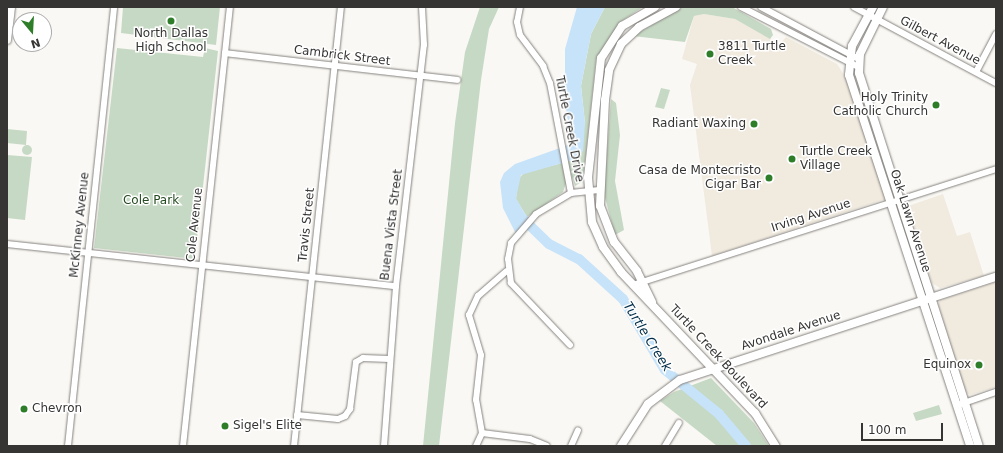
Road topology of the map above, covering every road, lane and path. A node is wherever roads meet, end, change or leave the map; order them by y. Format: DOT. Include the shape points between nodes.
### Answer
graph roads {
  1 [pos="11,7"];
  2 [pos="114,7"];
  3 [pos="230,7"];
  4 [pos="341,7"];
  5 [pos="422,7"];
  6 [pos="520,7"];
  7 [pos="655,7"];
  8 [pos="676,7"];
  9 [pos="741,7"];
  10 [pos="761,7"];
  11 [pos="854,7"];
  12 [pos="873,7"];
  13 [pos="882,7"];
  14 [pos="868,16"];
  15 [pos="876,20"];
  16 [pos="787,22"];
  17 [pos="782,29"];
  18 [pos="996,34"];
  19 [pos="7,40"];
  20 [pos="225,53"];
  21 [pos="848,59"];
  22 [pos="858,63"];
  23 [pos="335,66"];
  24 [pos="976,72"];
  25 [pos="421,76"];
  26 [pos="458,80"];
  27 [pos="996,83"];
  28 [pos="595,91"];
  29 [pos="606,92"];
  30 [pos="878,131"];
  31 [pos="868,134"];
  32 [pos="996,169"];
  33 [pos="587,190"];
  34 [pos="599,190"];
  35 [pos="571,193"];
  36 [pos="896,200"];
  37 [pos="614,242"];
  38 [pos="7,244"];
  39 [pos="603,247"];
  40 [pos="88,253"];
  41 [pos="202,265"];
  42 [pos="507,271"];
  43 [pos="312,277"];
  44 [pos="996,278"];
  45 [pos="510,281"];
  46 [pos="494,282"];
  47 [pos="643,282"];
  48 [pos="633,285"];
  49 [pos="396,286"];
  50 [pos="928,300"];
  51 [pos="654,306"];
  52 [pos="570,345"];
  53 [pos="389,359"];
  54 [pos="709,370"];
  55 [pos="996,392"];
  56 [pos="961,404"];
  57 [pos="297,415"];
  58 [pos="679,423"];
  59 [pos="578,430"];
  60 [pos="482,433"];
  61 [pos="68,446"];
  62 [pos="183,446"];
  63 [pos="294,446"];
  64 [pos="384,446"];
  65 [pos="476,446"];
  66 [pos="546,446"];
  67 [pos="571,446"];
  68 [pos="621,446"];
  69 [pos="665,446"];
  70 [pos="776,446"];
  71 [pos="970,446"];
  72 [pos="979,446"];
  1 -- 19 [label="main road"];
  2 -- 40 [label="street, McKinney Avenue"];
  3 -- 20 [label="street, Cole Avenue"];
  4 -- 23 [label="street, Travis Street"];
  5 -- 25 [label="street, Buena Vista Street"];
  6 -- 35 [label="street, Turtle Creek Drive" via="518,29 547,74"];
  7 -- 28 [label="main road, Turtle Creek Boulevard" via="628,20 611,38 601,58"];
  8 -- 29 [label="main road, Turtle Creek Boulevard" via="639,27 625,39 610,64"];
  9 -- 17 [label="street"];
  10 -- 16 [label="street"];
  11 -- 14 [label="street, Gilbert Avenue"];
  12 -- 14 [label="main road"];
  13 -- 15 [label="main road"];
  14 -- 15 [label="street, Gilbert Avenue"];
  14 -- 21 [label="main road"];
  15 -- 22 [label="main road"];
  15 -- 24 [label="street, Gilbert Avenue"];
  16 -- 17 [label="street"];
  16 -- 21 [label="street"];
  17 -- 21 [label="street"];
  18 -- 24 [label="street"];
  20 -- 23 [label="street, Cambrick Street"];
  20 -- 41 [label="street, Cole Avenue"];
  21 -- 22 [label="street"];
  21 -- 31 [label="main road, Oak Lawn Avenue"];
  22 -- 30 [label="main road, Oak Lawn Avenue"];
  23 -- 25 [label="street, Cambrick Street"];
  23 -- 43 [label="street, Travis Street"];
  24 -- 27 [label="street, Gilbert Avenue"];
  25 -- 26 [label="street, Cambrick Street"];
  25 -- 49 [label="street, Buena Vista Street"];
  28 -- 29 [label="main road"];
  28 -- 33 [label="main road, Turtle Creek Boulevard"];
  29 -- 34 [label="main road, Turtle Creek Boulevard"];
  30 -- 31 [label="main road"];
  30 -- 36 [label="main road, Oak Lawn Avenue"];
  31 -- 36 [label="main road, Oak Lawn Avenue"];
  32 -- 36 [label="street, Irving Avenue"];
  33 -- 34 [label="street"];
  33 -- 35 [label="street"];
  33 -- 39 [label="main road, Turtle Creek Boulevard" via="592,222"];
  34 -- 37 [label="main road, Turtle Creek Boulevard" via="604,218"];
  35 -- 42 [label="street" via="532,217 518,234 512,243"];
  36 -- 47 [label="street, Irving Avenue"];
  36 -- 50 [label="main road, Oak Lawn Avenue"];
  37 -- 39 [label="main road"];
  37 -- 47 [label="main road, Turtle Creek Boulevard"];
  38 -- 40 [label="street"];
  39 -- 48 [label="main road, Turtle Creek Boulevard"];
  40 -- 41 [label="street"];
  40 -- 61 [label="street, McKinney Avenue"];
  41 -- 43 [label="street"];
  41 -- 62 [label="street, Cole Avenue"];
  42 -- 45 [label="street"];
  42 -- 46 [label="street"];
  43 -- 49 [label="street"];
  43 -- 57 [label="street, Travis Street"];
  44 -- 50 [label="main road, Avondale Avenue"];
  45 -- 46 [label="street"];
  45 -- 52 [label="street"];
  46 -- 60 [label="street" via="478,296 469,315 480,347 476,400"];
  47 -- 48 [label="street, Irving Avenue"];
  47 -- 51 [label="main road, Turtle Creek Boulevard"];
  48 -- 51 [label="main road, Turtle Creek Boulevard"];
  49 -- 53 [label="street, Buena Vista Street"];
  50 -- 54 [label="main road, Avondale Avenue"];
  50 -- 56 [label="main road, Oak Lawn Avenue"];
  51 -- 54 [label="main road, Turtle Creek Boulevard"];
  53 -- 57 [label="street" via="367,358 356,362 350,409 345,416 338,419"];
  53 -- 64 [label="street, Buena Vista Street"];
  54 -- 68 [label="main road, Avondale Avenue" via="680,380 655,397"];
  54 -- 70 [label="main road, Turtle Creek Boulevard" via="755,413"];
  55 -- 56 [label="street"];
  56 -- 71 [label="main road, Oak Lawn Avenue"];
  56 -- 72 [label="main road, Oak Lawn Avenue"];
  57 -- 63 [label="street, Travis Street"];
  58 -- 69 [label="street"];
  59 -- 67 [label="street"];
  60 -- 65 [label="street"];
  60 -- 66 [label="street" via="530,439"];
}
